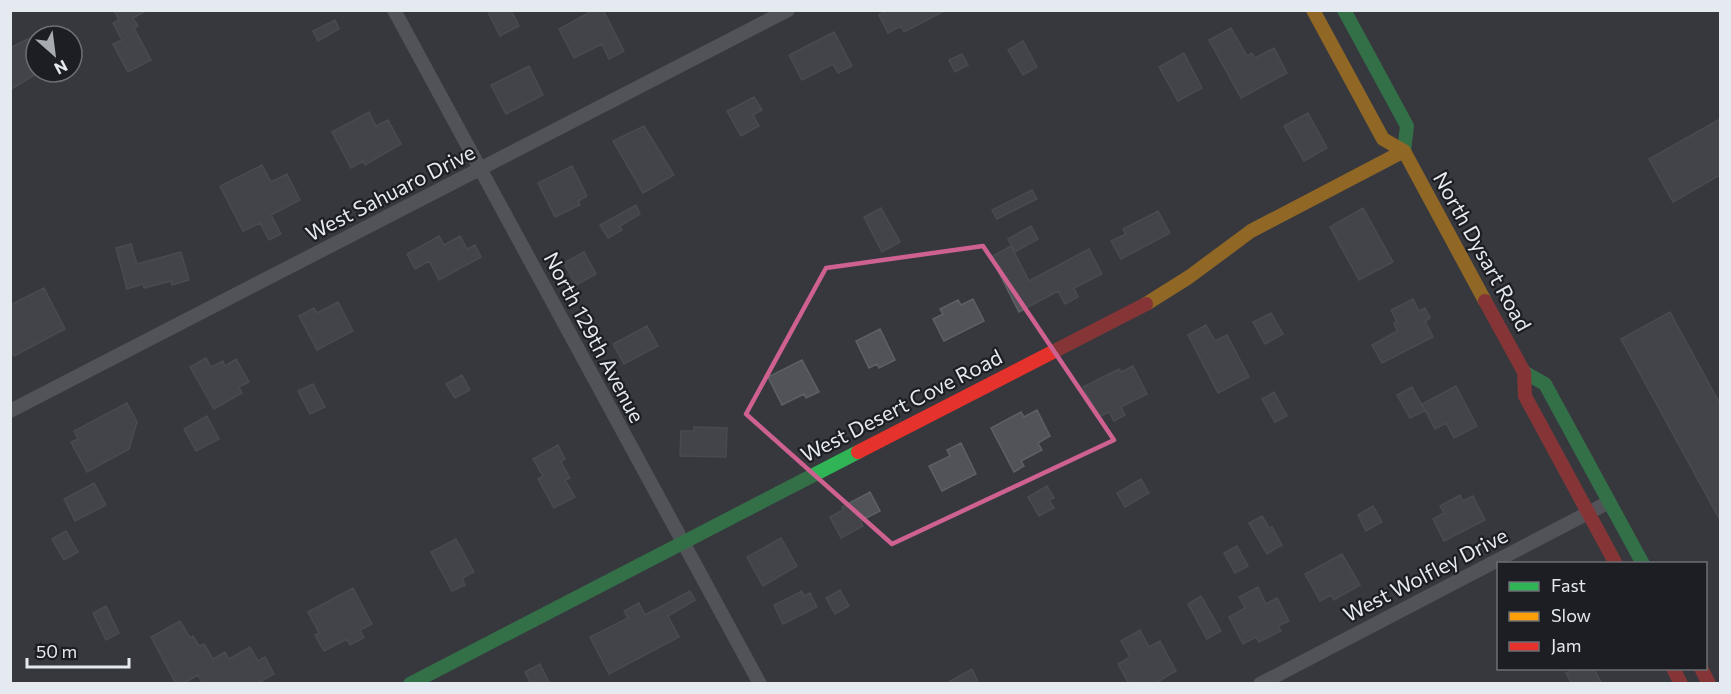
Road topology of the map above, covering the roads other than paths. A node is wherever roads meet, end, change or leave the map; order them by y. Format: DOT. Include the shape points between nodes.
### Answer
graph roads {
  1 [pos="394,10"];
  2 [pos="788,10"];
  3 [pos="1313,10"];
  4 [pos="1344,10"];
  5 [pos="1404,151"];
  6 [pos="480,169"];
  7 [pos="1524,372"];
  8 [pos="10,411"];
  9 [pos="1609,502"];
  10 [pos="1588,513"];
  11 [pos="682,542"];
  12 [pos="1615,562"];
  13 [pos="1642,562"];
  14 [pos="1674,670"];
  15 [pos="1702,670"];
  16 [pos="410,684"];
  17 [pos="760,684"];
  18 [pos="1260,684"];
  19 [pos="1682,684"];
  20 [pos="1709,684"];
  1 -- 6 [label="street, North 129th Avenue"];
  2 -- 6 [label="street, West Sahuaro Drive"];
  3 -- 5 [label="street, North Dysart Road" via="1383,139"];
  4 -- 5 [label="street, North Dysart Road" via="1407,126"];
  5 -- 7 [label="street, North Dysart Road"];
  5 -- 11 [label="street, West Desert Cove Road" via="1251,231 1145,304"];
  6 -- 8 [label="street, West Sahuaro Drive"];
  6 -- 11 [label="street, North 129th Avenue"];
  7 -- 9 [label="street, North Dysart Road" via="1545,384"];
  7 -- 10 [label="street, North Dysart Road" via="1525,396"];
  9 -- 10 [label="street, West Wolfley Drive"];
  9 -- 13 [label="street, North Dysart Road"];
  10 -- 12 [label="street, North Dysart Road"];
  10 -- 18 [label="street, West Wolfley Drive"];
  11 -- 16 [label="street, West Desert Cove Road"];
  11 -- 17 [label="street, North 129th Avenue"];
  14 -- 19 [label="street"];
  15 -- 20 [label="street"];
}
